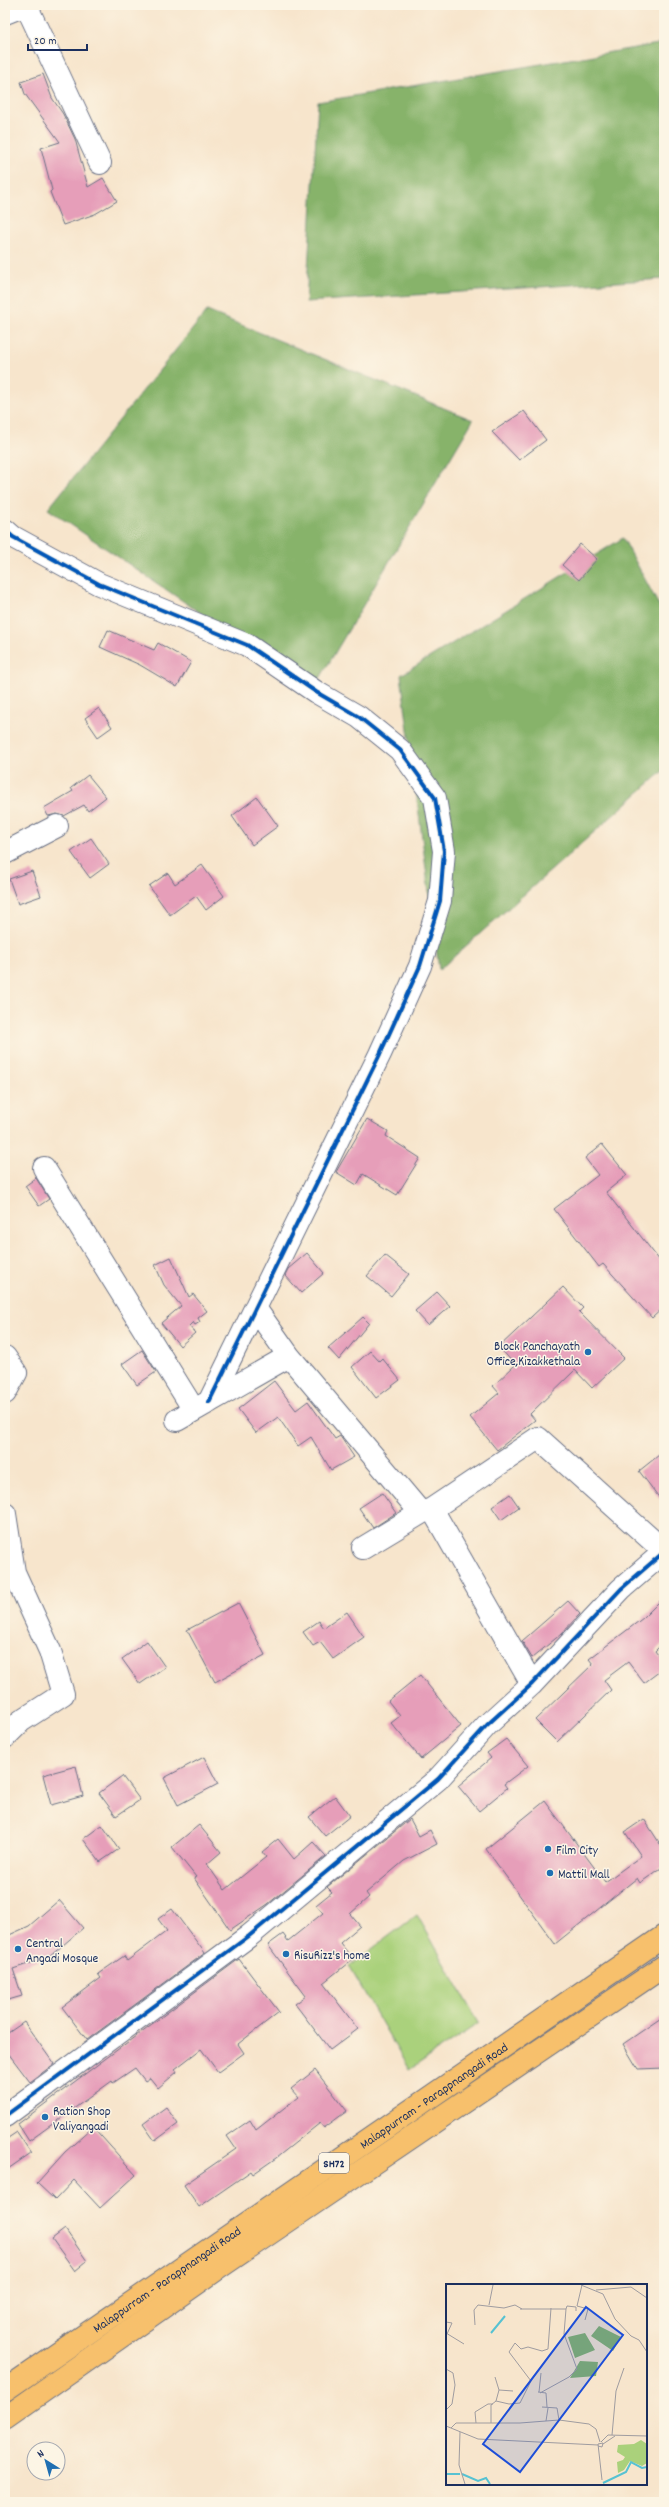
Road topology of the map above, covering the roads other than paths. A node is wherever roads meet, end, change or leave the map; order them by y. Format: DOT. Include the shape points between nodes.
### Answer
graph roads {
  1 [pos="25,5"];
  2 [pos="5,13"];
  3 [pos="100,162"];
  4 [pos="5,530"];
  5 [pos="57,826"];
  6 [pos="5,853"];
  7 [pos="44,1168"];
  8 [pos="255,1308"];
  9 [pos="289,1356"];
  10 [pos="5,1357"];
  11 [pos="5,1393"];
  12 [pos="193,1411"];
  13 [pos="426,1511"];
  14 [pos="5,1514"];
  15 [pos="363,1548"];
  16 [pos="664,1552"];
  17 [pos="532,1684"];
  18 [pos="5,1737"];
  19 [pos="664,1936"];
  20 [pos="664,1966"];
  21 [pos="5,2116"];
  22 [pos="5,2390"];
  23 [pos="5,2418"];
  1 -- 2 [label="street"];
  1 -- 3 [label="street"];
  4 -- 8 [label="street" via="13,537 99,584 247,645 316,692 359,717 394,746 434,798 444,852 440,901 420,966 380,1054"];
  5 -- 6 [label="street"];
  7 -- 12 [label="street"];
  8 -- 9 [label="street"];
  8 -- 12 [label="street"];
  9 -- 12 [label="street"];
  9 -- 13 [label="street"];
  10 -- 11 [label="street" via="16,1373"];
  13 -- 15 [label="street"];
  13 -- 16 [label="street" via="538,1438"];
  13 -- 17 [label="street"];
  14 -- 18 [label="street" via="14,1572 48,1645 63,1694 21,1721"];
  16 -- 17 [label="street" via="621,1589"];
  17 -- 21 [label="street" via="487,1725 438,1779 249,1936"];
  19 -- 22 [label="main road, Malappurram - Parappnangadi Road / SH72"];
  20 -- 23 [label="main road, Malappurram - Parappnangadi Road / SH72" via="223,2266"];
}
